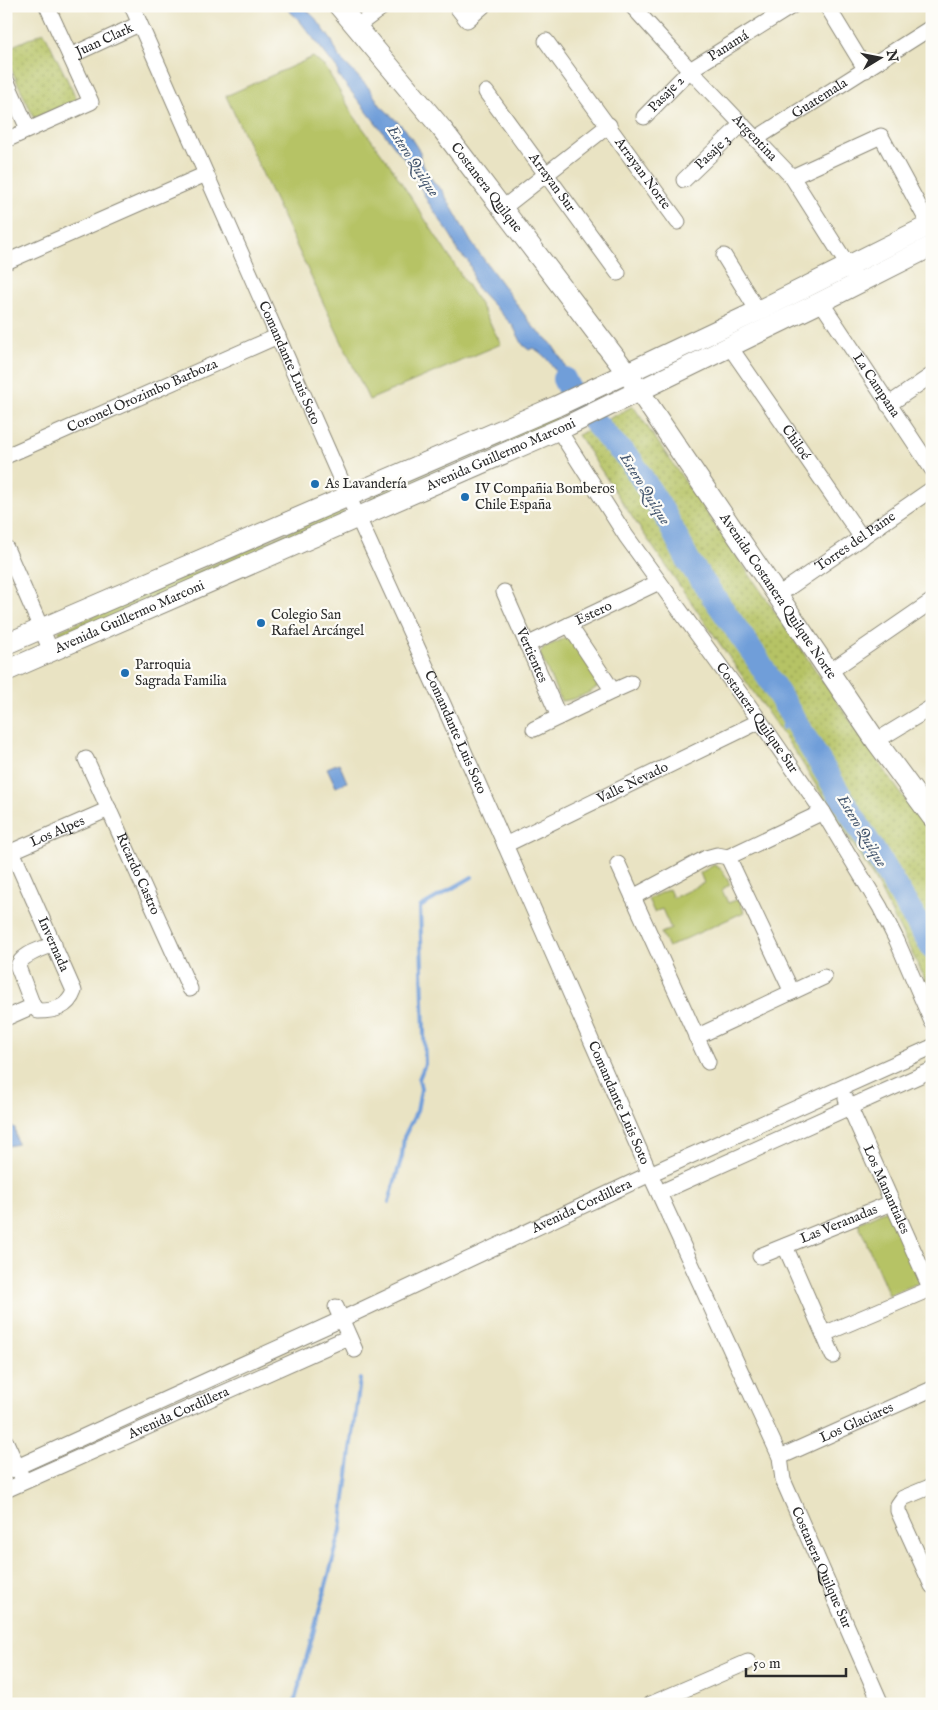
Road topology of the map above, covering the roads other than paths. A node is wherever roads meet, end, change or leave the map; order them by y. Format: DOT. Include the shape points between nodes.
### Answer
graph roads {
  1 [pos="47,6"];
  2 [pos="132,6"];
  3 [pos="339,6"];
  4 [pos="384,6"];
  5 [pos="456,6"];
  6 [pos="483,6"];
  7 [pos="632,6"];
  8 [pos="792,6"];
  9 [pos="827,6"];
  10 [pos="140,24"];
  11 [pos="357,26"];
  12 [pos="932,27"];
  13 [pos="546,41"];
  14 [pos="70,56"];
  15 [pos="690,70"];
  16 [pos="866,70"];
  17 [pos="6,80"];
  18 [pos="486,92"];
  19 [pos="644,118"];
  20 [pos="742,124"];
  21 [pos="609,125"];
  22 [pos="28,129"];
  23 [pos="757,138"];
  24 [pos="6,140"];
  25 [pos="206,174"];
  26 [pos="548,174"];
  27 [pos="792,177"];
  28 [pos="684,180"];
  29 [pos="503,208"];
  30 [pos="678,222"];
  31 [pos="931,226"];
  32 [pos="932,246"];
  33 [pos="724,256"];
  34 [pos="6,262"];
  35 [pos="848,265"];
  36 [pos="618,273"];
  37 [pos="859,283"];
  38 [pos="821,302"];
  39 [pos="758,311"];
  40 [pos="278,336"];
  41 [pos="730,347"];
  42 [pos="627,372"];
  43 [pos="932,375"];
  44 [pos="639,390"];
  45 [pos="888,405"];
  46 [pos="564,427"];
  47 [pos="449,452"];
  48 [pos="6,456"];
  49 [pos="932,469"];
  50 [pos="458,473"];
  51 [pos="348,496"];
  52 [pos="929,496"];
  53 [pos="358,517"];
  54 [pos="862,538"];
  55 [pos="6,548"];
  56 [pos="659,582"];
  57 [pos="504,592"];
  58 [pos="778,595"];
  59 [pos="932,601"];
  60 [pos="569,625"];
  61 [pos="41,629"];
  62 [pos="6,644"];
  63 [pos="527,645"];
  64 [pos="51,651"];
  65 [pos="6,671"];
  66 [pos="829,672"];
  67 [pos="631,683"];
  68 [pos="613,691"];
  69 [pos="932,707"];
  70 [pos="560,717"];
  71 [pos="760,721"];
  72 [pos="534,729"];
  73 [pos="876,741"];
  74 [pos="86,758"];
  75 [pos="109,809"];
  76 [pos="823,812"];
  77 [pos="932,817"];
  78 [pos="505,845"];
  79 [pos="9,852"];
  80 [pos="728,857"];
  81 [pos="618,864"];
  82 [pos="633,897"];
  83 [pos="54,944"];
  84 [pos="824,977"];
  85 [pos="190,989"];
  86 [pos="792,992"];
  87 [pos="33,1006"];
  88 [pos="6,1018"];
  89 [pos="932,1022"];
  90 [pos="696,1036"];
  91 [pos="932,1047"];
  92 [pos="708,1062"];
  93 [pos="932,1070"];
  94 [pos="840,1088"];
  95 [pos="849,1107"];
  96 [pos="650,1174"];
  97 [pos="659,1193"];
  98 [pos="891,1202"];
  99 [pos="785,1246"];
  100 [pos="760,1256"];
  101 [pos="931,1290"];
  102 [pos="339,1313"];
  103 [pos="824,1334"];
  104 [pos="833,1356"];
  105 [pos="932,1389"];
  106 [pos="6,1442"];
  107 [pos="780,1457"];
  108 [pos="12,1469"];
  109 [pos="24,1482"];
  110 [pos="932,1486"];
  111 [pos="6,1490"];
  112 [pos="928,1566"];
  113 [pos="932,1586"];
  114 [pos="748,1662"];
  115 [pos="652,1704"];
  116 [pos="881,1704"];
  1 -- 14 [label="street"];
  2 -- 10 [label="street, Comandante Luis Soto"];
  3 -- 11 [label="main road, Costanera Quilque"];
  4 -- 11 [label="street"];
  5 -- 6 [label="street" via="467,20"];
  7 -- 15 [label="street, Argentina"];
  8 -- 15 [label="street, Panamá"];
  9 -- 16 [label="street"];
  10 -- 14 [label="street, Juan Clark"];
  10 -- 25 [label="street, Comandante Luis Soto"];
  11 -- 29 [label="main road, Costanera Quilque"];
  12 -- 16 [label="street, Guatemala"];
  13 -- 21 [label="street, Arrayan Norte"];
  14 -- 22 [label="street" via="91,102"];
  15 -- 19 [label="street, Pasaje 2"];
  15 -- 20 [label="street, Argentina"];
  16 -- 23 [label="street, Guatemala"];
  17 -- 22 [label="street"];
  18 -- 26 [label="street, Arrayan Sur"];
  20 -- 23 [label="street, Argentina"];
  20 -- 28 [label="street, Pasaje 3"];
  21 -- 26 [label="street, Arrayan Norte"];
  21 -- 30 [label="street, Arrayan Norte"];
  22 -- 24 [label="street"];
  23 -- 27 [label="street, Argentina"];
  25 -- 34 [label="street"];
  25 -- 40 [label="street, Comandante Luis Soto"];
  26 -- 29 [label="street, Arrayan Norte"];
  26 -- 36 [label="street, Arrayan Sur"];
  27 -- 31 [label="street" via="881,136"];
  27 -- 35 [label="street, Argentina"];
  29 -- 42 [label="main road, Costanera Quilque"];
  31 -- 35 [label="main road, Avenida Guillermo Marconi"];
  32 -- 37 [label="main road, Avenida Guillermo Marconi"];
  33 -- 39 [label="street"];
  35 -- 37 [label="street, Argentina"];
  35 -- 39 [label="main road, Avenida Guillermo Marconi"];
  37 -- 38 [label="main road, Avenida Guillermo Marconi"];
  38 -- 41 [label="main road, Avenida Guillermo Marconi"];
  38 -- 45 [label="street, La Campana"];
  39 -- 42 [label="main road, Avenida Guillermo Marconi"];
  40 -- 48 [label="street, Coronel Orozimbo Barboza"];
  40 -- 51 [label="street, Comandante Luis Soto"];
  41 -- 44 [label="main road, Avenida Guillermo Marconi"];
  41 -- 54 [label="street, Chiloé"];
  42 -- 44 [label="main road, Avenida Costanera Quilque Norte"];
  42 -- 47 [label="main road, Avenida Guillermo Marconi"];
  43 -- 45 [label="street"];
  44 -- 46 [label="main road, Avenida Guillermo Marconi"];
  44 -- 58 [label="main road, Avenida Costanera Quilque Norte"];
  45 -- 49 [label="street, La Campana"];
  46 -- 50 [label="main road, Avenida Guillermo Marconi"];
  46 -- 56 [label="street, Costanera Quilque Sur" via="626,536"];
  47 -- 50 [label="main road"];
  47 -- 51 [label="main road, Avenida Guillermo Marconi"];
  50 -- 53 [label="main road, Avenida Guillermo Marconi"];
  51 -- 53 [label="street, Comandante Luis Soto"];
  51 -- 61 [label="main road, Avenida Guillermo Marconi"];
  52 -- 54 [label="street, Torres del Paine"];
  53 -- 64 [label="main road, Avenida Guillermo Marconi"];
  53 -- 78 [label="street, Comandante Luis Soto"];
  54 -- 58 [label="street, Torres del Paine"];
  55 -- 61 [label="street"];
  56 -- 60 [label="street, Estero"];
  56 -- 71 [label="street, Costanera Quilque Sur"];
  57 -- 63 [label="street, Vertientes"];
  58 -- 66 [label="main road, Avenida Costanera Quilque Norte"];
  59 -- 66 [label="street"];
  60 -- 63 [label="street, Estero"];
  60 -- 68 [label="street"];
  61 -- 62 [label="main road, Avenida Guillermo Marconi"];
  61 -- 64 [label="street"];
  63 -- 70 [label="street, Vertientes"];
  64 -- 65 [label="main road, Avenida Guillermo Marconi"];
  66 -- 73 [label="main road, Avenida Costanera Quilque Norte"];
  67 -- 68 [label="street"];
  68 -- 70 [label="street"];
  69 -- 73 [label="street"];
  70 -- 72 [label="street"];
  71 -- 76 [label="street, Costanera Quilque Sur"];
  71 -- 78 [label="street, Valle Nevado"];
  73 -- 77 [label="main road, Avenida Costanera Quilque Norte"];
  74 -- 75 [label="street, Ricardo Castro"];
  75 -- 79 [label="street, Los Alpes"];
  75 -- 85 [label="street, Ricardo Castro"];
  76 -- 80 [label="street"];
  76 -- 89 [label="street, Costanera Quilque Sur" via="880,907"];
  78 -- 96 [label="street, Comandante Luis Soto"];
  79 -- 83 [label="street, Invernada"];
  80 -- 82 [label="street" via="706,858"];
  80 -- 86 [label="street"];
  81 -- 82 [label="street"];
  82 -- 90 [label="street"];
  83 -- 87 [label="street" via="19,962"];
  83 -- 87 [label="street, Invernada" via="74,991 70,1000 61,1007 38,1011"];
  84 -- 86 [label="street"];
  86 -- 90 [label="street"];
  87 -- 88 [label="street"];
  90 -- 92 [label="street"];
  91 -- 94 [label="street, Avenida Cordillera"];
  93 -- 95 [label="street"];
  94 -- 95 [label="street, Los Manantiales"];
  94 -- 96 [label="street, Avenida Cordillera"];
  95 -- 97 [label="street"];
  95 -- 98 [label="street, Los Manantiales"];
  96 -- 97 [label="street, Comandante Luis Soto"];
  96 -- 102 [label="street, Avenida Cordillera"];
  97 -- 107 [label="street, Comandante Luis Soto"];
  98 -- 99 [label="street, Las Veranadas"];
  98 -- 101 [label="street, Los Manantiales"];
  99 -- 100 [label="street, Las Veranadas"];
  99 -- 103 [label="street, Las Veranadas"];
  101 -- 103 [label="street"];
  102 -- 108 [label="street, Avenida Cordillera"];
  102 -- 109 [label="street, Avenida Cordillera" via="352,1343"];
  103 -- 104 [label="street, Las Veranadas"];
  105 -- 107 [label="street, Los Glaciares"];
  106 -- 108 [label="street"];
  107 -- 116 [label="street, Costanera Quilque Sur" via="783,1480"];
  108 -- 109 [label="street"];
  109 -- 111 [label="street, Avenida Cordillera"];
  110 -- 112 [label="street" via="903,1498 898,1506"];
  112 -- 113 [label="street"];
  114 -- 115 [label="street"];
}
